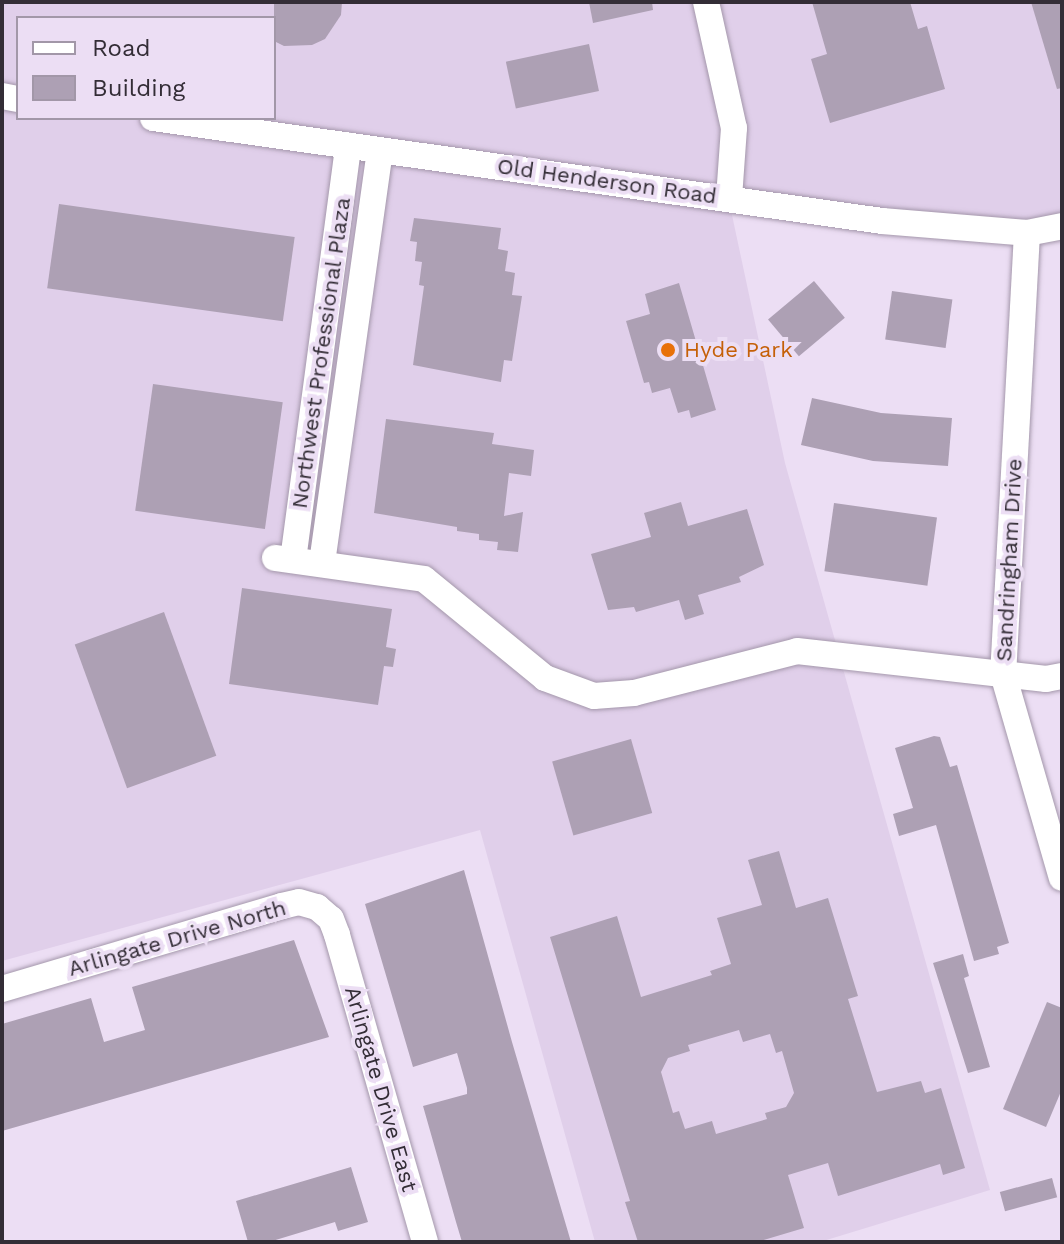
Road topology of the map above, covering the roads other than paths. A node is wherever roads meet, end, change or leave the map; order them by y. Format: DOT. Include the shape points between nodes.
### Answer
graph roads {
  1 [pos="706,2"];
  2 [pos="167,120"];
  3 [pos="348,146"];
  4 [pos="380,151"];
  5 [pos="729,197"];
  6 [pos="1062,226"];
  7 [pos="1027,233"];
  8 [pos="322,563"];
  9 [pos="1003,674"];
  10 [pos="1062,676"];
  11 [pos="1062,878"];
  12 [pos="337,935"];
  13 [pos="2,989"];
  14 [pos="425,1242"];
  1 -- 5 [label="street" via="734,128"];
  2 -- 3 [label="street, Old Henderson Road"];
  3 -- 4 [label="street, Old Henderson Road"];
  3 -- 8 [label="street, Northwest Professional Plaza" via="284,559"];
  4 -- 5 [label="street, Old Henderson Road"];
  4 -- 8 [label="street, Northwest Professional Plaza"];
  5 -- 7 [label="street, Old Henderson Road" via="882,221"];
  6 -- 7 [label="street, Old Henderson Road"];
  7 -- 9 [label="street, Sandringham Drive"];
  8 -- 9 [label="street, Northwest Professional Plaza" via="401,574 438,586 545,678 594,696 634,693 797,651"];
  9 -- 10 [label="street"];
  9 -- 11 [label="street, Sandringham Drive"];
  12 -- 13 [label="street, Arlingate Drive North" via="331,919 299,902"];
  12 -- 14 [label="street, Arlingate Drive East"];
}
